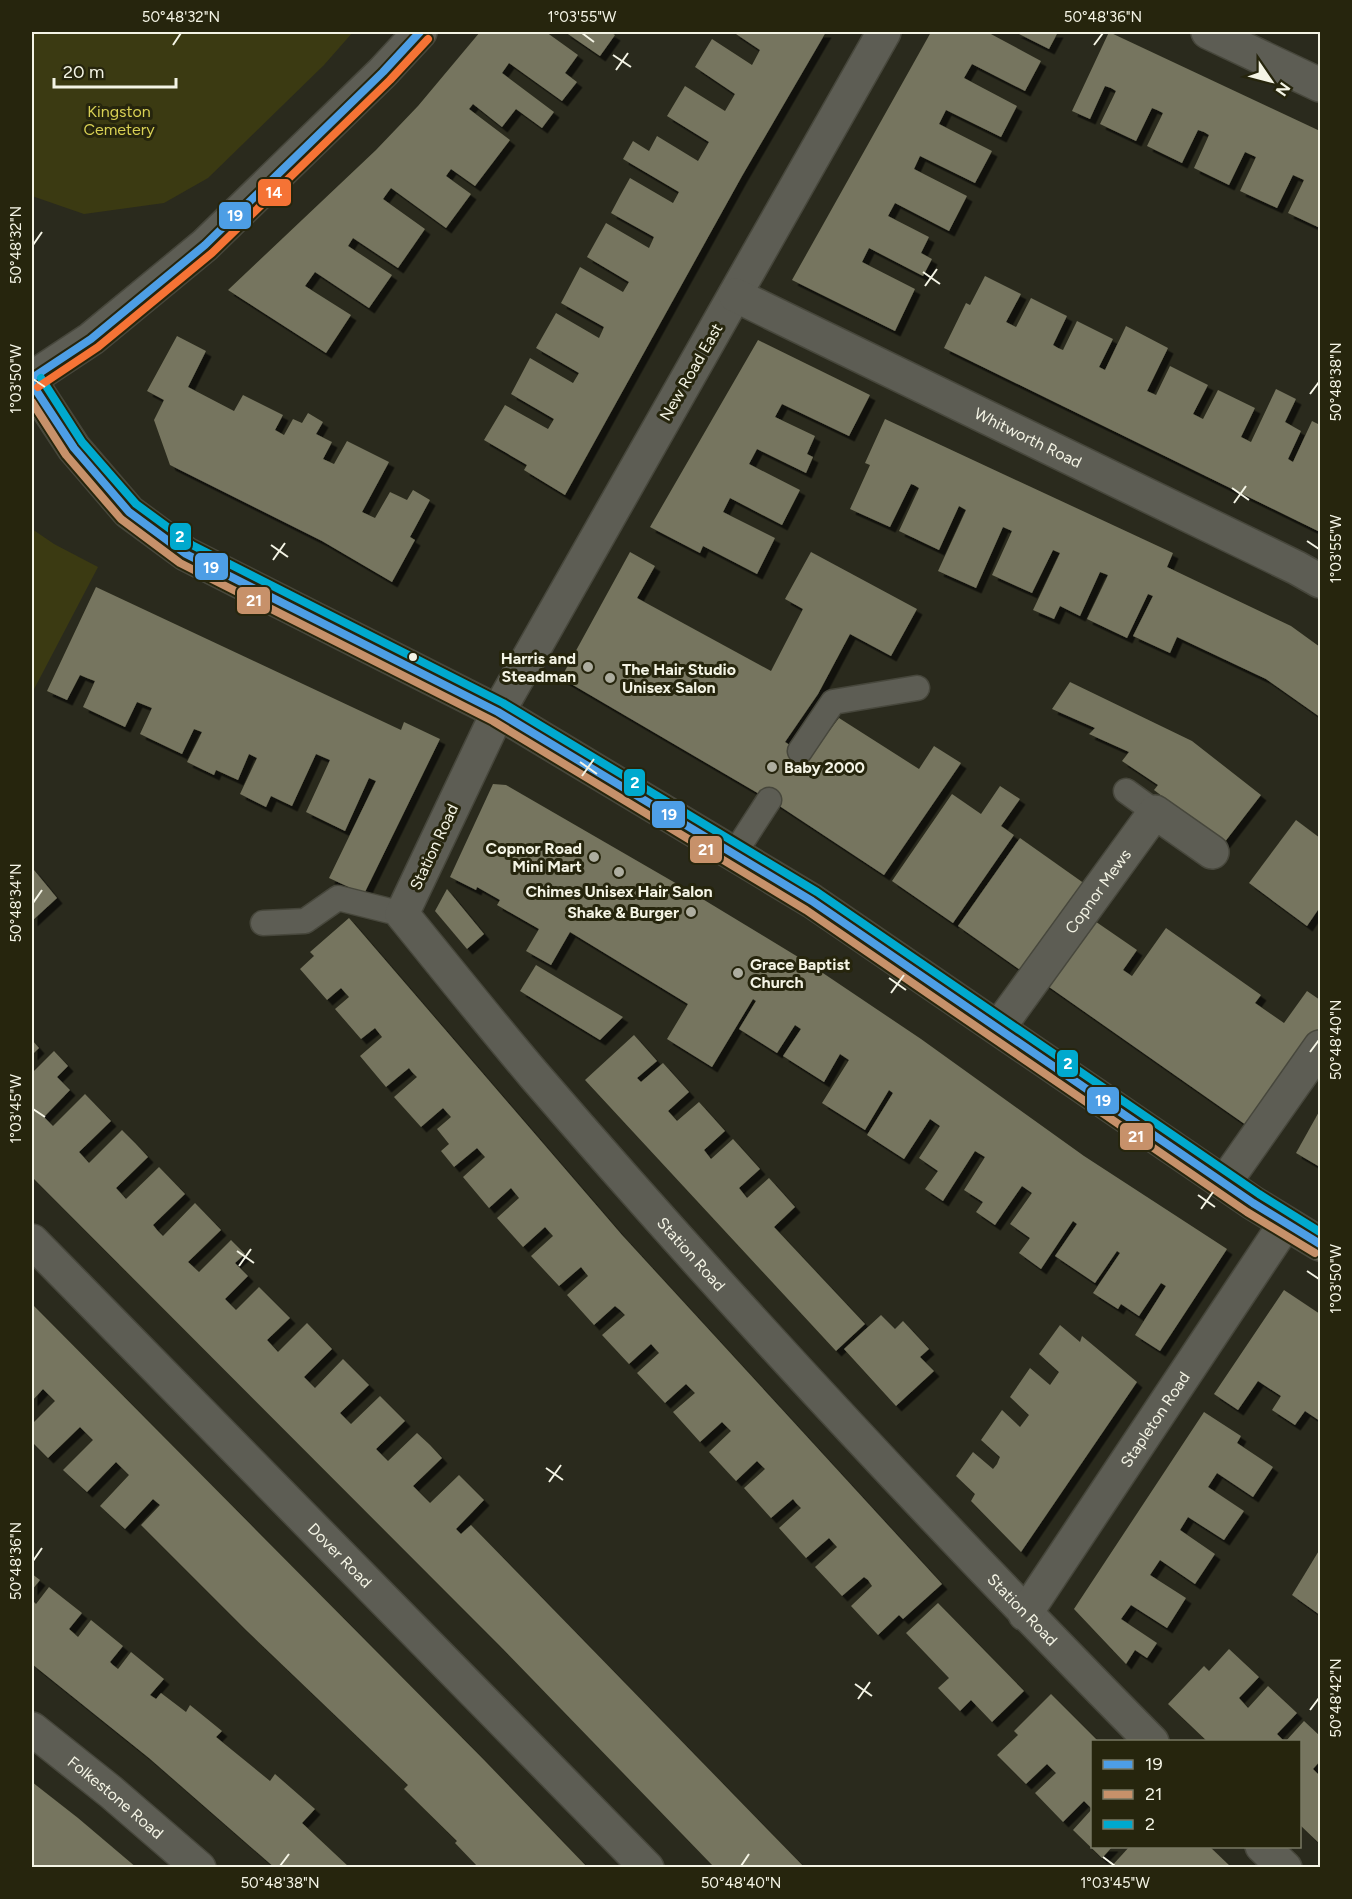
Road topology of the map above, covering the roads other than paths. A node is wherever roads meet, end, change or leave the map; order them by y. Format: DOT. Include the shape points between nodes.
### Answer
graph roads {
  1 [pos="420,32"];
  2 [pos="884,32"];
  3 [pos="1208,32"];
  4 [pos="1320,85"];
  5 [pos="735,295"];
  6 [pos="32,378"];
  7 [pos="32,384"];
  8 [pos="1320,581"];
  9 [pos="917,688"];
  10 [pos="498,712"];
  11 [pos="800,752"];
  12 [pos="1126,791"];
  13 [pos="769,800"];
  14 [pos="1155,812"];
  15 [pos="1212,852"];
  16 [pos="734,854"];
  17 [pos="402,914"];
  18 [pos="263,923"];
  19 [pos="999,1027"];
  20 [pos="1320,1047"];
  21 [pos="1225,1182"];
  22 [pos="1286,1224"];
  23 [pos="32,1241"];
  24 [pos="1320,1244"];
  25 [pos="1025,1614"];
  26 [pos="32,1729"];
  27 [pos="1150,1740"];
  28 [pos="1264,1848"];
  29 [pos="199,1868"];
  30 [pos="647,1868"];
  31 [pos="1285,1868"];
  1 -- 6 [label="street" via="384,72 205,245 91,339"];
  2 -- 5 [label="street, New Road East"];
  3 -- 4 [label="street"];
  5 -- 8 [label="street, Whitworth Road"];
  5 -- 10 [label="street, New Road East"];
  7 -- 10 [label="main road" via="74,448 129,512 186,554"];
  9 -- 11 [label="lane" via="833,702"];
  10 -- 16 [label="main road"];
  10 -- 17 [label="street, Station Road"];
  12 -- 14 [label="lane"];
  13 -- 16 [label="lane"];
  14 -- 15 [label="street"];
  14 -- 19 [label="street, Copnor Mews"];
  16 -- 19 [label="main road" via="812,900"];
  17 -- 18 [label="lane" via="338,898 305,921"];
  17 -- 25 [label="street, Station Road" via="533,1074 688,1249"];
  19 -- 21 [label="main road"];
  20 -- 21 [label="street"];
  21 -- 22 [label="main road"];
  22 -- 24 [label="main road"];
  22 -- 25 [label="street, Stapleton Road"];
  23 -- 30 [label="street, Dover Road"];
  25 -- 27 [label="street, Station Road"];
  26 -- 29 [label="street, Folkestone Road"];
  28 -- 31 [label="street"];
}
